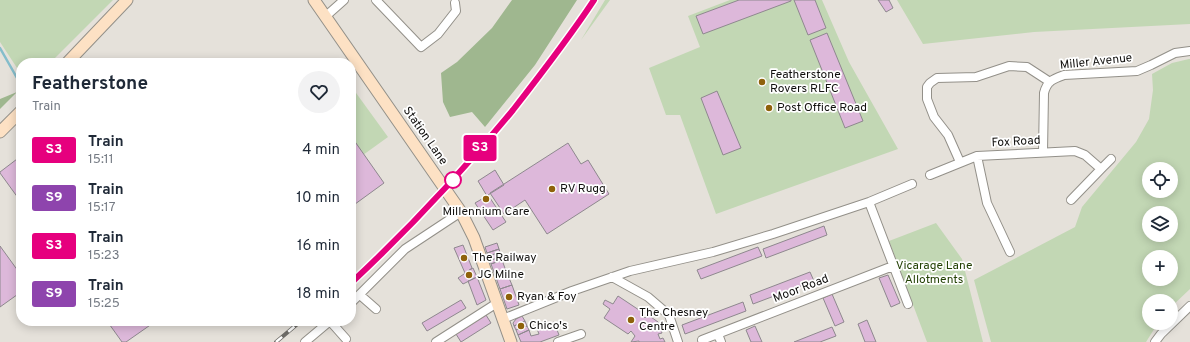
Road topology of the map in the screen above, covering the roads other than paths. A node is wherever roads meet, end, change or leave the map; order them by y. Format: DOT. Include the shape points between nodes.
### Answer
graph roads {
  1 [pos="127,0"];
  2 [pos="314,0"];
  3 [pos="344,0"];
  4 [pos="376,0"];
  5 [pos="455,4"];
  6 [pos="326,16"];
  7 [pos="1190,51"];
  8 [pos="72,58"];
  9 [pos="355,58"];
  10 [pos="356,60"];
  11 [pos="1050,82"];
  12 [pos="16,115"];
  13 [pos="0,132"];
  14 [pos="1043,152"];
  15 [pos="977,156"];
  16 [pos="1111,159"];
  17 [pos="960,162"];
  18 [pos="1101,169"];
  19 [pos="930,175"];
  20 [pos="912,184"];
  21 [pos="1071,200"];
  22 [pos="869,202"];
  23 [pos="461,212"];
  24 [pos="1010,252"];
  25 [pos="893,266"];
  26 [pos="612,277"];
  27 [pos="360,295"];
  28 [pos="356,299"];
  29 [pos="497,303"];
  30 [pos="908,304"];
  31 [pos="1190,306"];
  32 [pos="376,309"];
  33 [pos="503,319"];
  34 [pos="324,326"];
  35 [pos="334,326"];
  36 [pos="581,334"];
  37 [pos="719,338"];
  38 [pos="346,339"];
  39 [pos="702,340"];
  40 [pos="305,342"];
  41 [pos="436,342"];
  42 [pos="511,342"];
  43 [pos="558,342"];
  44 [pos="678,342"];
  45 [pos="1155,342"];
  1 -- 8 [label="main road"];
  2 -- 6 [label="main road, Station Lane"];
  3 -- 6 [label="street"];
  4 -- 5 [label="street" via="421,48 438,34 451,18 456,11"];
  6 -- 9 [label="main road, Station Lane"];
  7 -- 11 [label="street, Miller Avenue" via="1175,53 1137,70 1064,75"];
  10 -- 23 [label="main road, Station Lane"];
  11 -- 14 [label="street, Miller Avenue" via="1044,94"];
  11 -- 17 [label="street" via="1027,67 1008,66 976,77 942,77 930,83 927,87 927,99 934,117 948,135"];
  12 -- 13 [label="main road"];
  14 -- 15 [label="street, Fox Road"];
  14 -- 18 [label="street, Fox Road" via="1075,151"];
  15 -- 17 [label="street, Fox Road"];
  15 -- 24 [label="street" via="987,203"];
  16 -- 18 [label="street"];
  17 -- 19 [label="street, Fox Road"];
  18 -- 21 [label="street"];
  20 -- 22 [label="street"];
  22 -- 25 [label="street"];
  22 -- 26 [label="street" via="713,252"];
  23 -- 27 [label="street" via="405,249"];
  23 -- 29 [label="main road, Station Lane" via="474,238"];
  25 -- 30 [label="street"];
  25 -- 37 [label="street, Moor Road"];
  26 -- 33 [label="street"];
  26 -- 44 [label="street" via="648,297 669,315"];
  27 -- 28 [label="street"];
  27 -- 32 [label="street"];
  29 -- 33 [label="main road, Station Lane"];
  29 -- 41 [label="street"];
  31 -- 45 [label="street"];
  33 -- 42 [label="main road, Station Lane"];
  34 -- 40 [label="street"];
  35 -- 38 [label="street"];
  36 -- 43 [label="street"];
  37 -- 39 [label="street, Moor Road"];
}
